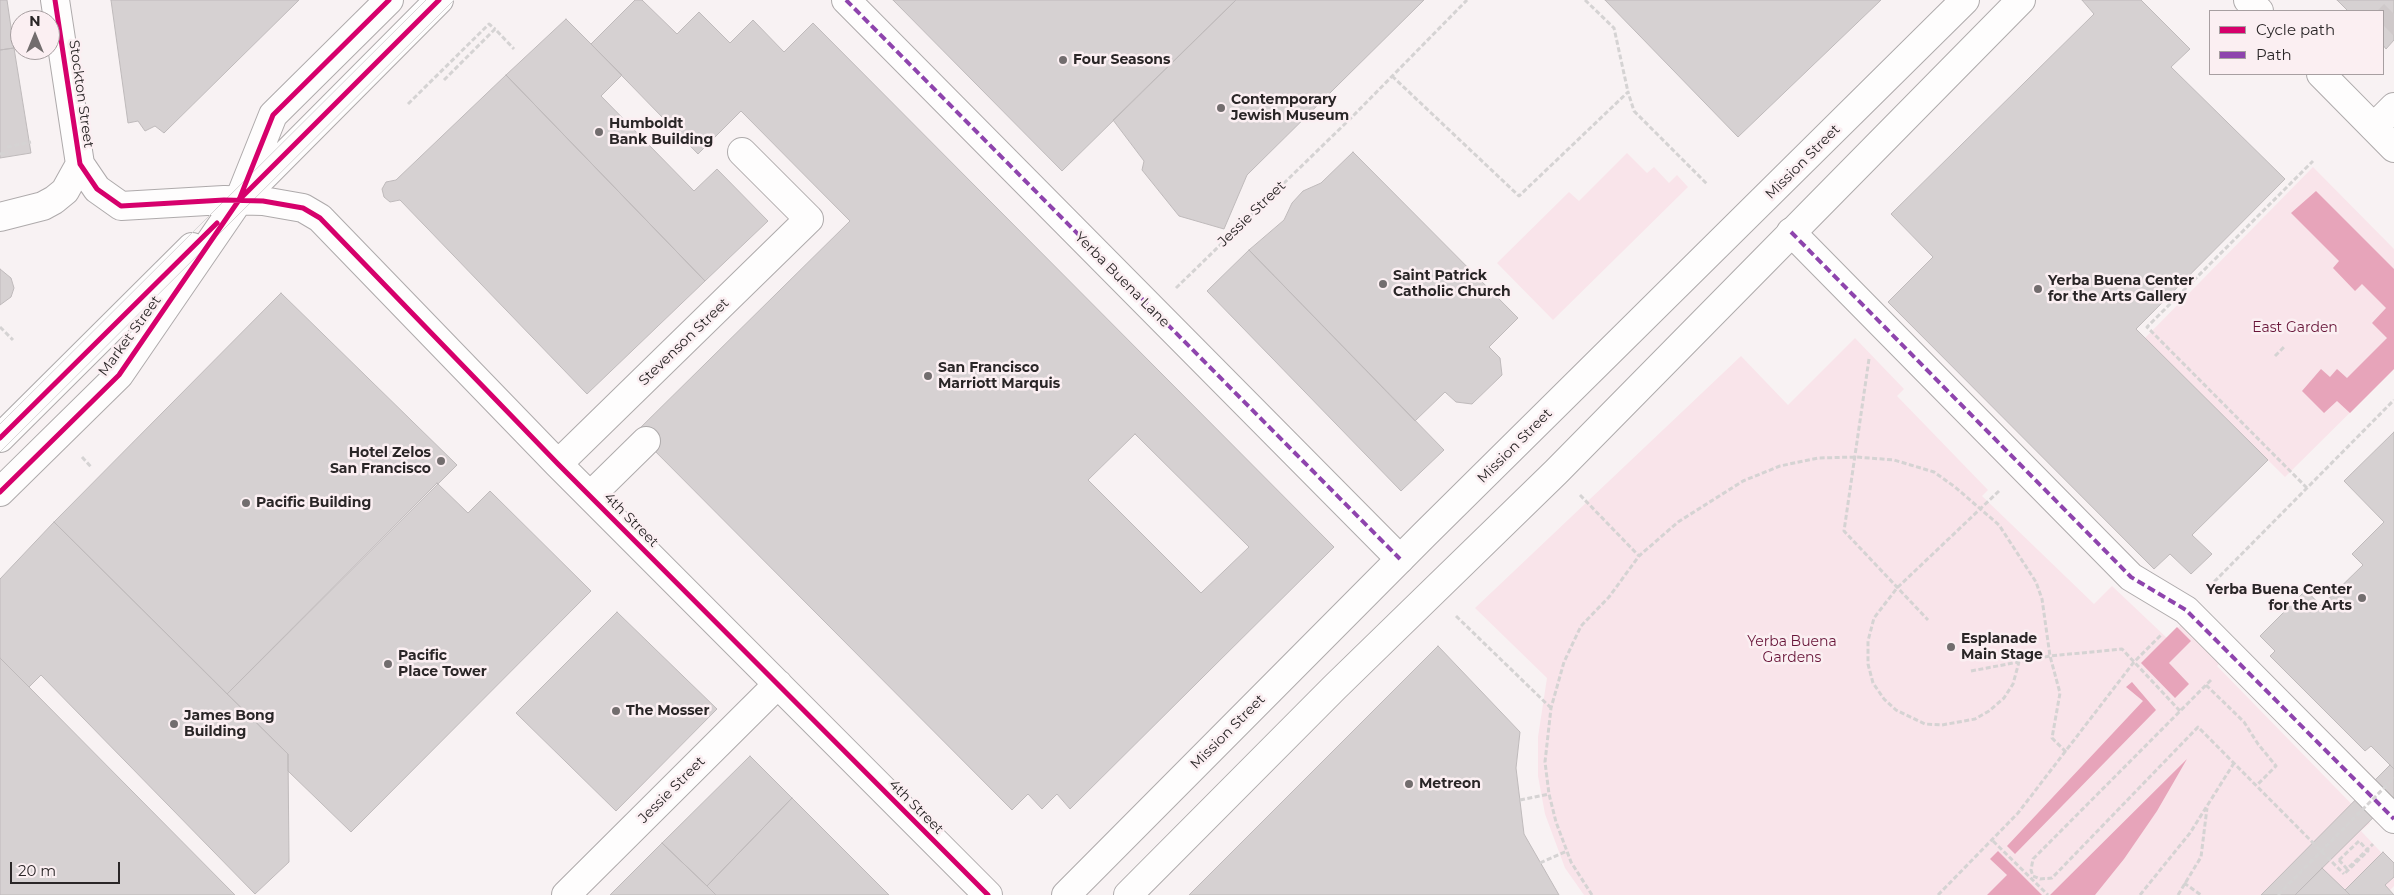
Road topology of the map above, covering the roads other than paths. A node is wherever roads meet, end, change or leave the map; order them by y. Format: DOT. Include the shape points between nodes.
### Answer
graph roads {
  1 [pos="55,0"];
  2 [pos="389,0"];
  3 [pos="439,0"];
  4 [pos="846,0"];
  5 [pos="1965,0"];
  6 [pos="2021,0"];
  7 [pos="2248,0"];
  8 [pos="2258,10"];
  9 [pos="2326,75"];
  10 [pos="2394,107"];
  11 [pos="2374,127"];
  12 [pos="2394,148"];
  13 [pos="742,152"];
  14 [pos="80,164"];
  15 [pos="239,200"];
  16 [pos="0,217"];
  17 [pos="1791,232"];
  18 [pos="0,438"];
  19 [pos="646,441"];
  20 [pos="558,464"];
  21 [pos="0,492"];
  22 [pos="590,496"];
  23 [pos="1400,559"];
  24 [pos="778,684"];
  25 [pos="2394,819"];
  26 [pos="566,895"];
  27 [pos="988,895"];
  28 [pos="1066,895"];
  29 [pos="1128,895"];
  1 -- 14 [label="street, Stockton Street"];
  2 -- 15 [label="street, Market Street" via="273,115"];
  3 -- 15 [label="street, Market Street"];
  4 -- 23 [label="street, Yerba Buena Lane"];
  5 -- 23 [label="street, Mission Street"];
  6 -- 17 [label="street"];
  7 -- 8 [label="street"];
  9 -- 11 [label="street"];
  10 -- 11 [label="street"];
  11 -- 12 [label="street"];
  13 -- 20 [label="street, Stevenson Street" via="809,219"];
  14 -- 15 [label="street, Stockton Street" via="97,189 121,206"];
  14 -- 16 [label="street" via="65,191 54,200"];
  15 -- 18 [label="street, Market Street"];
  15 -- 20 [label="street, 4th Street" via="303,208 320,218"];
  15 -- 21 [label="street, Market Street" via="119,375"];
  17 -- 25 [label="street" via="2131,577 2186,610"];
  17 -- 29 [label="street" via="1556,472"];
  19 -- 22 [label="street"];
  20 -- 22 [label="street, 4th Street"];
  22 -- 24 [label="street, 4th Street"];
  23 -- 28 [label="street, Mission Street"];
  24 -- 26 [label="street, Jessie Street"];
  24 -- 27 [label="street, 4th Street"];
}
